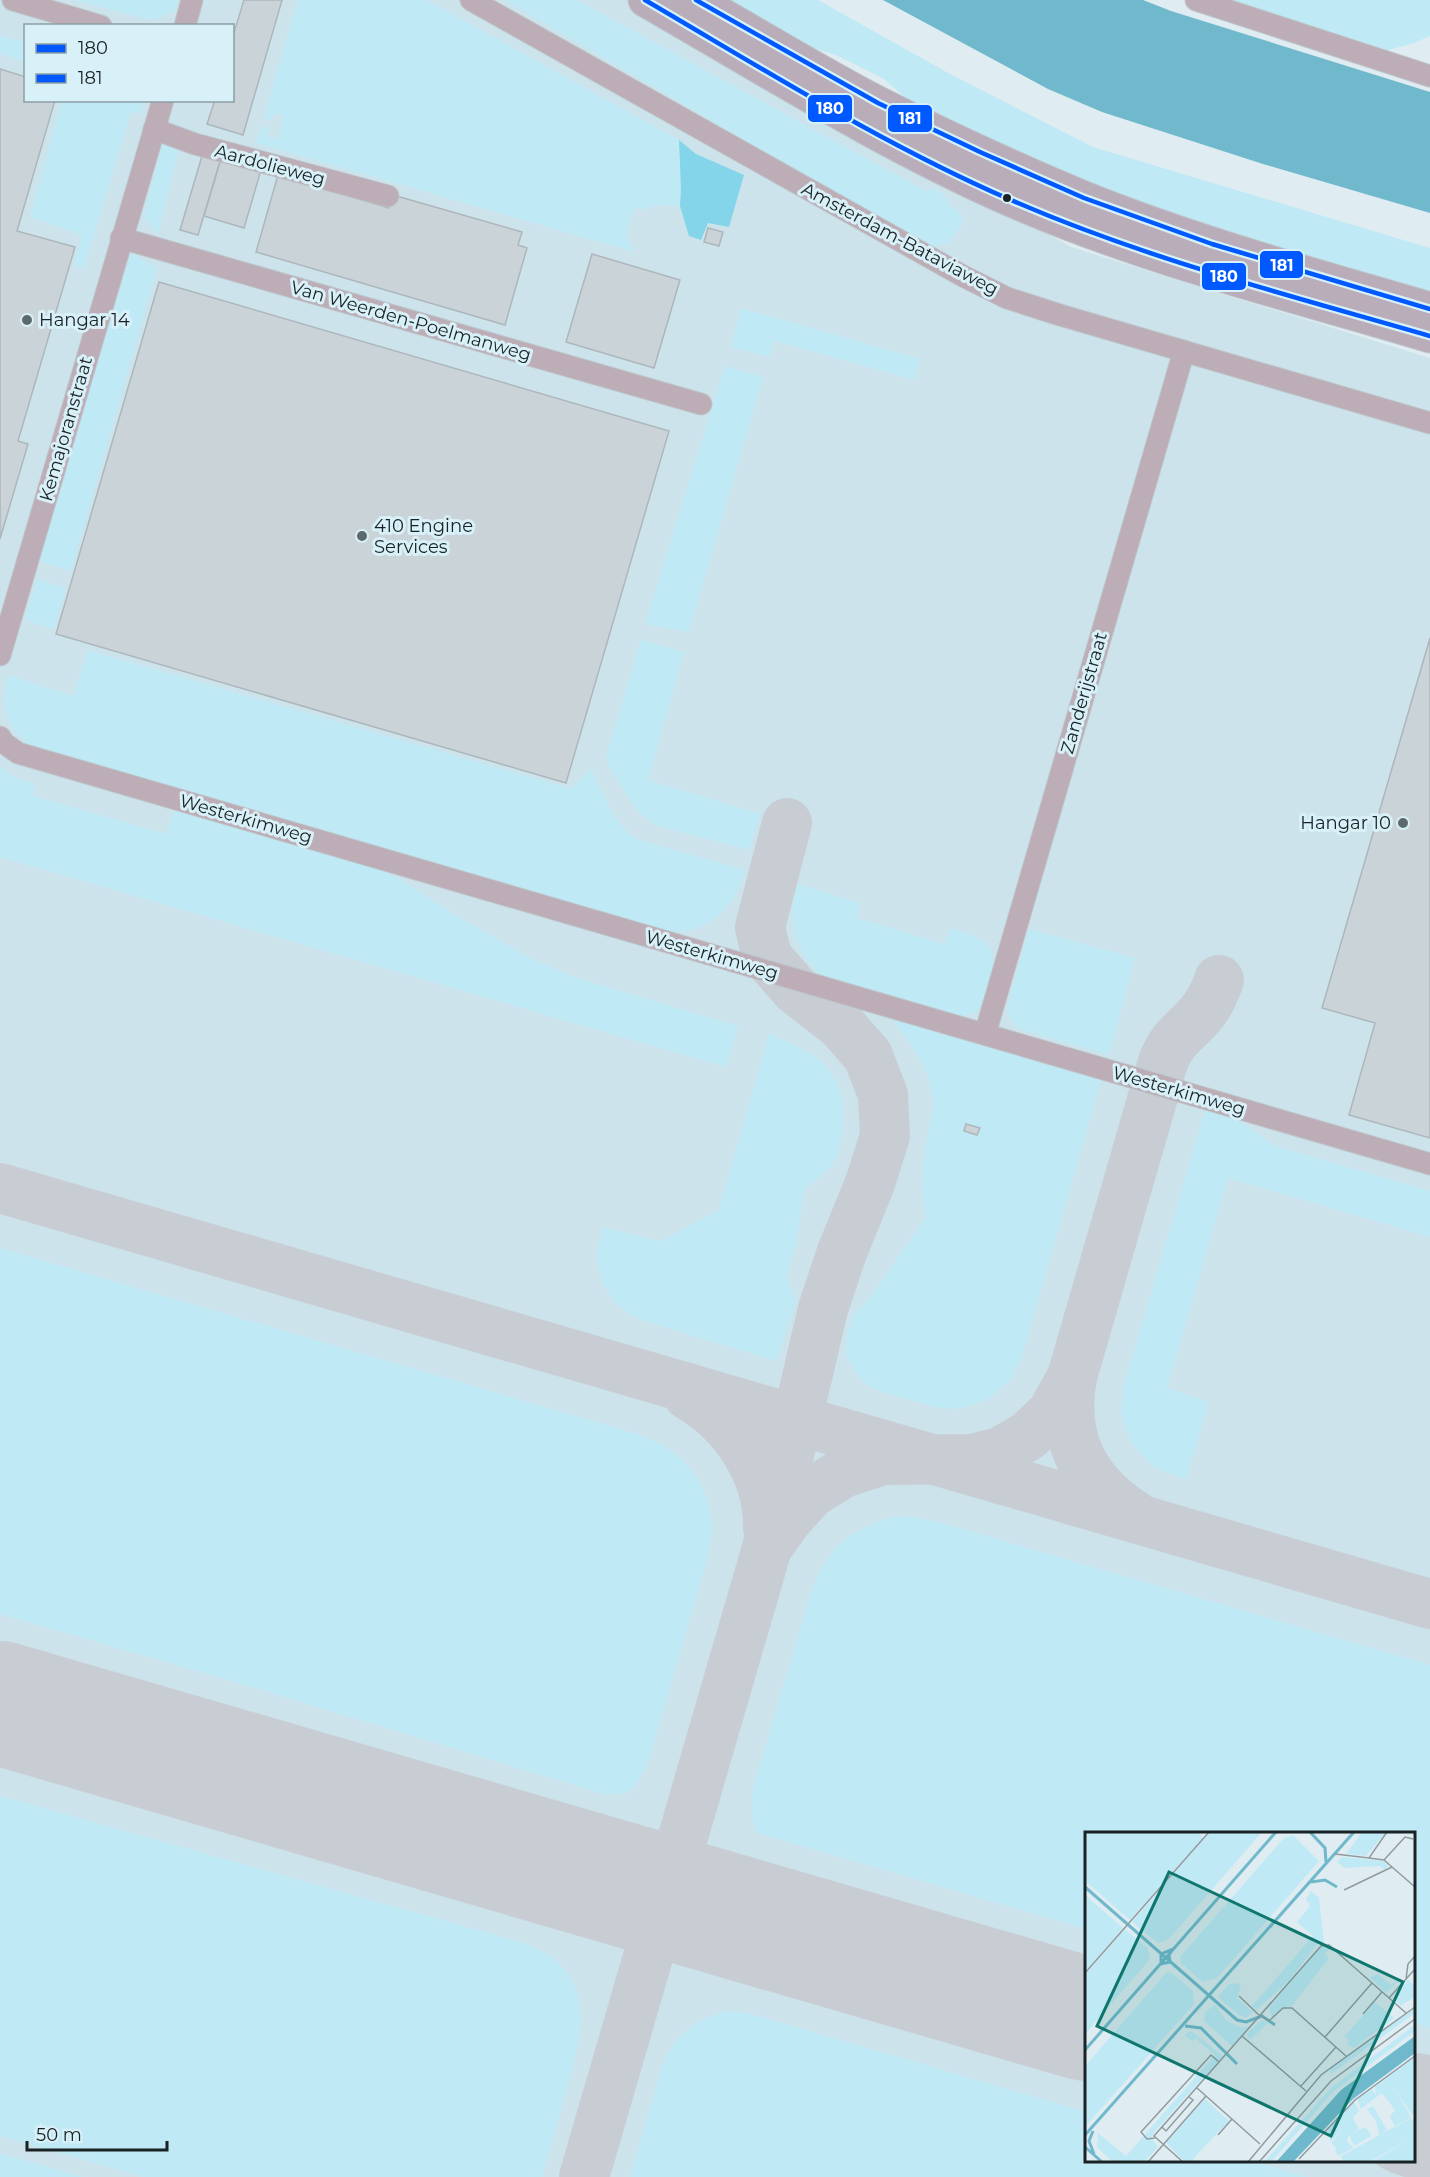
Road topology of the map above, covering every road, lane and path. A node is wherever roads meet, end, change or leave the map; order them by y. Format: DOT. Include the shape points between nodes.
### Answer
graph roads {
  1 [pos="14,0"];
  2 [pos="192,0"];
  3 [pos="471,0"];
  4 [pos="645,0"];
  5 [pos="696,0"];
  6 [pos="1196,0"];
  7 [pos="94,24"];
  8 [pos="186,24"];
  9 [pos="1430,76"];
  10 [pos="162,102"];
  11 [pos="154,129"];
  12 [pos="388,196"];
  13 [pos="121,238"];
  14 [pos="1430,309"];
  15 [pos="1430,336"];
  16 [pos="1184,351"];
  17 [pos="701,404"];
  18 [pos="1430,423"];
  19 [pos="0,655"];
  20 [pos="0,737"];
  21 [pos="985,1034"];
  22 [pos="1430,1164"];
  1 -- 7 [label="street"];
  2 -- 8 [label="street"];
  3 -- 16 [label="street, Amsterdam-Bataviaweg" via="963,276 1018,301"];
  4 -- 15 [label="main road" via="866,127 1012,200 1143,251"];
  5 -- 14 [label="main road" via="878,102 1085,198 1295,270"];
  6 -- 9 [label="street"];
  10 -- 11 [label="street, Kemajoranstraat"];
  11 -- 12 [label="street, Aardolieweg" via="195,144"];
  11 -- 13 [label="street, Kemajoranstraat"];
  13 -- 17 [label="street, Van Weerden-Poelmanweg"];
  13 -- 19 [label="street, Kemajoranstraat"];
  16 -- 18 [label="street, Amsterdam-Bataviaweg"];
  16 -- 21 [label="street, Zanderijstraat"];
  20 -- 21 [label="street, Westerkimweg" via="18,753"];
  21 -- 22 [label="street, Westerkimweg"];
}
